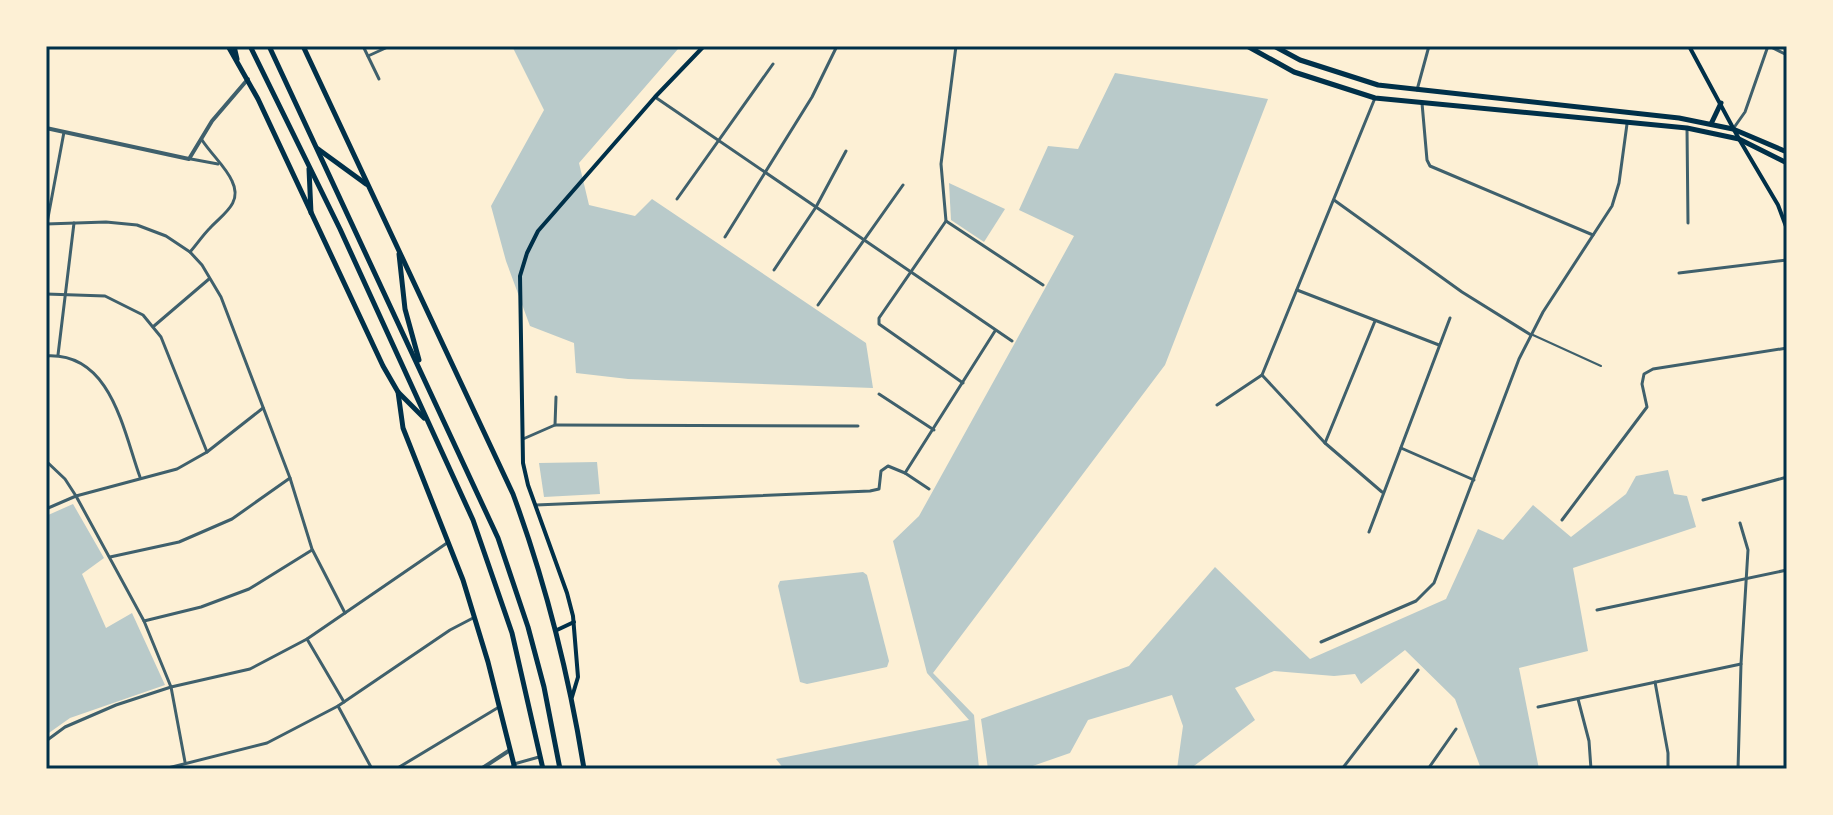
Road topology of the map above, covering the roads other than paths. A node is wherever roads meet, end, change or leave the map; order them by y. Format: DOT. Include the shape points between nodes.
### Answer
graph roads {
  1 [pos="231,46"];
  2 [pos="250,46"];
  3 [pos="269,46"];
  4 [pos="303,46"];
  5 [pos="363,46"];
  6 [pos="390,46"];
  7 [pos="704,46"];
  8 [pos="837,46"];
  9 [pos="956,46"];
  10 [pos="1247,46"];
  11 [pos="1274,46"];
  12 [pos="1429,46"];
  13 [pos="1689,46"];
  14 [pos="1768,46"];
  15 [pos="1787,55"];
  16 [pos="368,56"];
  17 [pos="773,64"];
  18 [pos="248,79"];
  19 [pos="379,79"];
  20 [pos="1417,90"];
  21 [pos="655,97"];
  22 [pos="1375,98"];
  23 [pos="1422,103"];
  24 [pos="1721,103"];
  25 [pos="1628,120"];
  26 [pos="1711,124"];
  27 [pos="46,128"];
  28 [pos="1687,128"];
  29 [pos="1733,129"];
  30 [pos="64,132"];
  31 [pos="201,139"];
  32 [pos="1739,139"];
  33 [pos="718,141"];
  34 [pos="318,149"];
  35 [pos="846,151"];
  36 [pos="1787,152"];
  37 [pos="189,159"];
  38 [pos="1787,163"];
  39 [pos="218,164"];
  40 [pos="308,164"];
  41 [pos="766,174"];
  42 [pos="366,184"];
  43 [pos="903,185"];
  44 [pos="677,199"];
  45 [pos="1334,200"];
  46 [pos="816,207"];
  47 [pos="311,213"];
  48 [pos="946,221"];
  49 [pos="74,223"];
  50 [pos="1688,223"];
  51 [pos="46,224"];
  52 [pos="1787,229"];
  53 [pos="1594,235"];
  54 [pos="725,237"];
  55 [pos="864,240"];
  56 [pos="190,252"];
  57 [pos="399,254"];
  58 [pos="1787,260"];
  59 [pos="774,270"];
  60 [pos="912,273"];
  61 [pos="1679,273"];
  62 [pos="210,278"];
  63 [pos="1043,285"];
  64 [pos="1297,290"];
  65 [pos="66,293"];
  66 [pos="46,294"];
  67 [pos="818,305"];
  68 [pos="1450,318"];
  69 [pos="1376,320"];
  70 [pos="154,326"];
  71 [pos="996,331"];
  72 [pos="1531,335"];
  73 [pos="1012,341"];
  74 [pos="1440,345"];
  75 [pos="1787,348"];
  76 [pos="58,355"];
  77 [pos="46,356"];
  78 [pos="1601,366"];
  79 [pos="421,369"];
  80 [pos="1262,375"];
  81 [pos="963,383"];
  82 [pos="398,392"];
  83 [pos="879,394"];
  84 [pos="556,397"];
  85 [pos="1217,405"];
  86 [pos="263,408"];
  87 [pos="427,421"];
  88 [pos="555,425"];
  89 [pos="858,426"];
  90 [pos="934,430"];
  91 [pos="523,439"];
  92 [pos="1325,443"];
  93 [pos="1401,448"];
  94 [pos="207,452"];
  95 [pos="46,461"];
  96 [pos="905,473"];
  97 [pos="1787,477"];
  98 [pos="140,478"];
  99 [pos="290,478"];
  100 [pos="1474,480"];
  101 [pos="929,489"];
  102 [pos="1383,493"];
  103 [pos="76,496"];
  104 [pos="1703,500"];
  105 [pos="536,505"];
  106 [pos="46,509"];
  107 [pos="1562,520"];
  108 [pos="1740,523"];
  109 [pos="1369,532"];
  110 [pos="449,542"];
  111 [pos="312,549"];
  112 [pos="110,557"];
  113 [pos="1787,570"];
  114 [pos="1748,578"];
  115 [pos="1597,610"];
  116 [pos="345,613"];
  117 [pos="475,617"];
  118 [pos="144,621"];
  119 [pos="574,622"];
  120 [pos="557,630"];
  121 [pos="307,639"];
  122 [pos="1321,642"];
  123 [pos="1741,664"];
  124 [pos="1418,670"];
  125 [pos="1655,682"];
  126 [pos="171,687"];
  127 [pos="572,697"];
  128 [pos="1578,699"];
  129 [pos="344,703"];
  130 [pos="338,706"];
  131 [pos="500,707"];
  132 [pos="1538,707"];
  133 [pos="1456,729"];
  134 [pos="46,741"];
  135 [pos="510,750"];
  136 [pos="541,757"];
  137 [pos="185,763"];
  138 [pos="513,767"];
  139 [pos="164,769"];
  140 [pos="372,769"];
  141 [pos="396,769"];
  142 [pos="481,769"];
  143 [pos="543,769"];
  144 [pos="560,769"];
  145 [pos="584,769"];
  146 [pos="1342,769"];
  147 [pos="1428,769"];
  148 [pos="1591,769"];
  149 [pos="1668,769"];
  150 [pos="1738,769"];
  1 -- 18 [label="main road"];
  2 -- 40 [label="main road"];
  3 -- 34 [label="main road"];
  4 -- 42 [label="main road"];
  5 -- 16 [label="street"];
  6 -- 16 [label="street"];
  7 -- 21 [label="main road"];
  8 -- 41 [label="street"];
  9 -- 48 [label="street" via="941,164"];
  10 -- 22 [label="main road" via="1294,72"];
  11 -- 20 [label="main road" via="1365,81"];
  12 -- 20 [label="street"];
  13 -- 24 [label="main road"];
  14 -- 15 [label="street"];
  14 -- 29 [label="street" via="1745,112"];
  16 -- 19 [label="street"];
  17 -- 33 [label="street"];
  18 -- 31 [label="street"];
  18 -- 47 [label="main road"];
  20 -- 26 [label="main road"];
  21 -- 33 [label="street"];
  21 -- 91 [label="main road" via="538,231 527,253 520,276"];
  22 -- 23 [label="main road"];
  22 -- 45 [label="street"];
  23 -- 25 [label="main road"];
  23 -- 53 [label="street" via="1430,166"];
  24 -- 26 [label="main road"];
  24 -- 29 [label="main road"];
  25 -- 28 [label="main road"];
  25 -- 53 [label="street" via="1619,183"];
  26 -- 29 [label="main road"];
  27 -- 30 [label="street"];
  28 -- 32 [label="main road"];
  28 -- 50 [label="street"];
  29 -- 32 [label="main road"];
  29 -- 36 [label="main road"];
  30 -- 37 [label="street"];
  30 -- 51 [label="street"];
  31 -- 37 [label="street"];
  31 -- 39 [label="street"];
  32 -- 38 [label="main road"];
  32 -- 52 [label="main road"];
  33 -- 41 [label="street"];
  33 -- 44 [label="street"];
  34 -- 42 [label="main road"];
  34 -- 79 [label="main road"];
  35 -- 46 [label="street"];
  37 -- 39 [label="street"];
  39 -- 56 [label="street" via="235,186 235,201"];
  40 -- 47 [label="main road"];
  40 -- 87 [label="main road"];
  41 -- 46 [label="street"];
  41 -- 54 [label="street"];
  42 -- 57 [label="main road"];
  43 -- 55 [label="street"];
  45 -- 64 [label="street"];
  45 -- 72 [label="street"];
  46 -- 55 [label="street"];
  46 -- 59 [label="street"];
  47 -- 82 [label="main road"];
  48 -- 60 [label="street"];
  48 -- 63 [label="street"];
  49 -- 51 [label="street"];
  49 -- 56 [label="street" via="137,225"];
  49 -- 65 [label="street"];
  53 -- 72 [label="street"];
  55 -- 60 [label="street"];
  55 -- 67 [label="street"];
  56 -- 62 [label="street"];
  57 -- 79 [label="main road" via="405,309"];
  57 -- 120 [label="main road" via="513,494"];
  58 -- 61 [label="street"];
  60 -- 71 [label="street"];
  60 -- 81 [label="street" via="879,324"];
  62 -- 70 [label="street"];
  62 -- 86 [label="street"];
  64 -- 69 [label="street"];
  64 -- 80 [label="street"];
  65 -- 66 [label="street"];
  65 -- 70 [label="street" via="105,296"];
  65 -- 76 [label="street"];
  68 -- 74 [label="street"];
  69 -- 74 [label="street"];
  69 -- 92 [label="street"];
  70 -- 94 [label="street"];
  71 -- 73 [label="street"];
  71 -- 81 [label="street"];
  72 -- 78 [label="lane"];
  72 -- 100 [label="street"];
  74 -- 93 [label="street"];
  75 -- 107 [label="street" via="1644,374 1647,407"];
  76 -- 77 [label="street"];
  76 -- 98 [label="street" via="83,363 104,382"];
  79 -- 144 [label="main road" via="509,569 544,687"];
  80 -- 85 [label="street"];
  80 -- 92 [label="street"];
  81 -- 90 [label="street"];
  82 -- 87 [label="main road"];
  82 -- 110 [label="main road" via="403,428"];
  83 -- 90 [label="street"];
  84 -- 88 [label="street"];
  86 -- 94 [label="street"];
  86 -- 99 [label="street"];
  87 -- 136 [label="main road" via="495,578"];
  88 -- 89 [label="street"];
  88 -- 91 [label="street"];
  90 -- 96 [label="street"];
  91 -- 105 [label="main road" via="525,474"];
  92 -- 102 [label="street"];
  93 -- 100 [label="street"];
  93 -- 102 [label="street"];
  94 -- 98 [label="street" via="177,469"];
  95 -- 103 [label="street"];
  96 -- 101 [label="street"];
  96 -- 105 [label="street" via="885,467 879,489"];
  97 -- 104 [label="street"];
  98 -- 103 [label="street"];
  99 -- 111 [label="street"];
  99 -- 112 [label="street" via="232,519 179,542"];
  100 -- 122 [label="street" via="1434,583 1416,601"];
  102 -- 109 [label="street"];
  103 -- 106 [label="street"];
  103 -- 112 [label="street"];
  105 -- 119 [label="main road"];
  108 -- 114 [label="street" via="1748,550"];
  110 -- 116 [label="street"];
  110 -- 117 [label="main road"];
  111 -- 116 [label="street"];
  111 -- 118 [label="street" via="249,589"];
  112 -- 118 [label="street"];
  113 -- 114 [label="street"];
  114 -- 115 [label="street"];
  114 -- 123 [label="street"];
  116 -- 121 [label="street"];
  117 -- 129 [label="street"];
  117 -- 131 [label="main road"];
  118 -- 126 [label="street"];
  119 -- 120 [label="main road"];
  119 -- 127 [label="main road" via="578,677"];
  120 -- 127 [label="main road"];
  121 -- 126 [label="street" via="250,669"];
  121 -- 129 [label="street"];
  123 -- 125 [label="street"];
  123 -- 150 [label="street"];
  124 -- 146 [label="street"];
  125 -- 128 [label="street"];
  125 -- 149 [label="street"];
  126 -- 134 [label="street" via="65,727"];
  126 -- 137 [label="street"];
  127 -- 145 [label="main road"];
  128 -- 132 [label="street"];
  128 -- 148 [label="street"];
  129 -- 130 [label="street"];
  130 -- 137 [label="street" via="267,743"];
  130 -- 140 [label="street"];
  131 -- 135 [label="main road"];
  131 -- 141 [label="street"];
  133 -- 147 [label="street"];
  135 -- 138 [label="main road"];
  135 -- 142 [label="street"];
  136 -- 138 [label="street"];
  136 -- 143 [label="main road"];
  137 -- 139 [label="street"];
}
